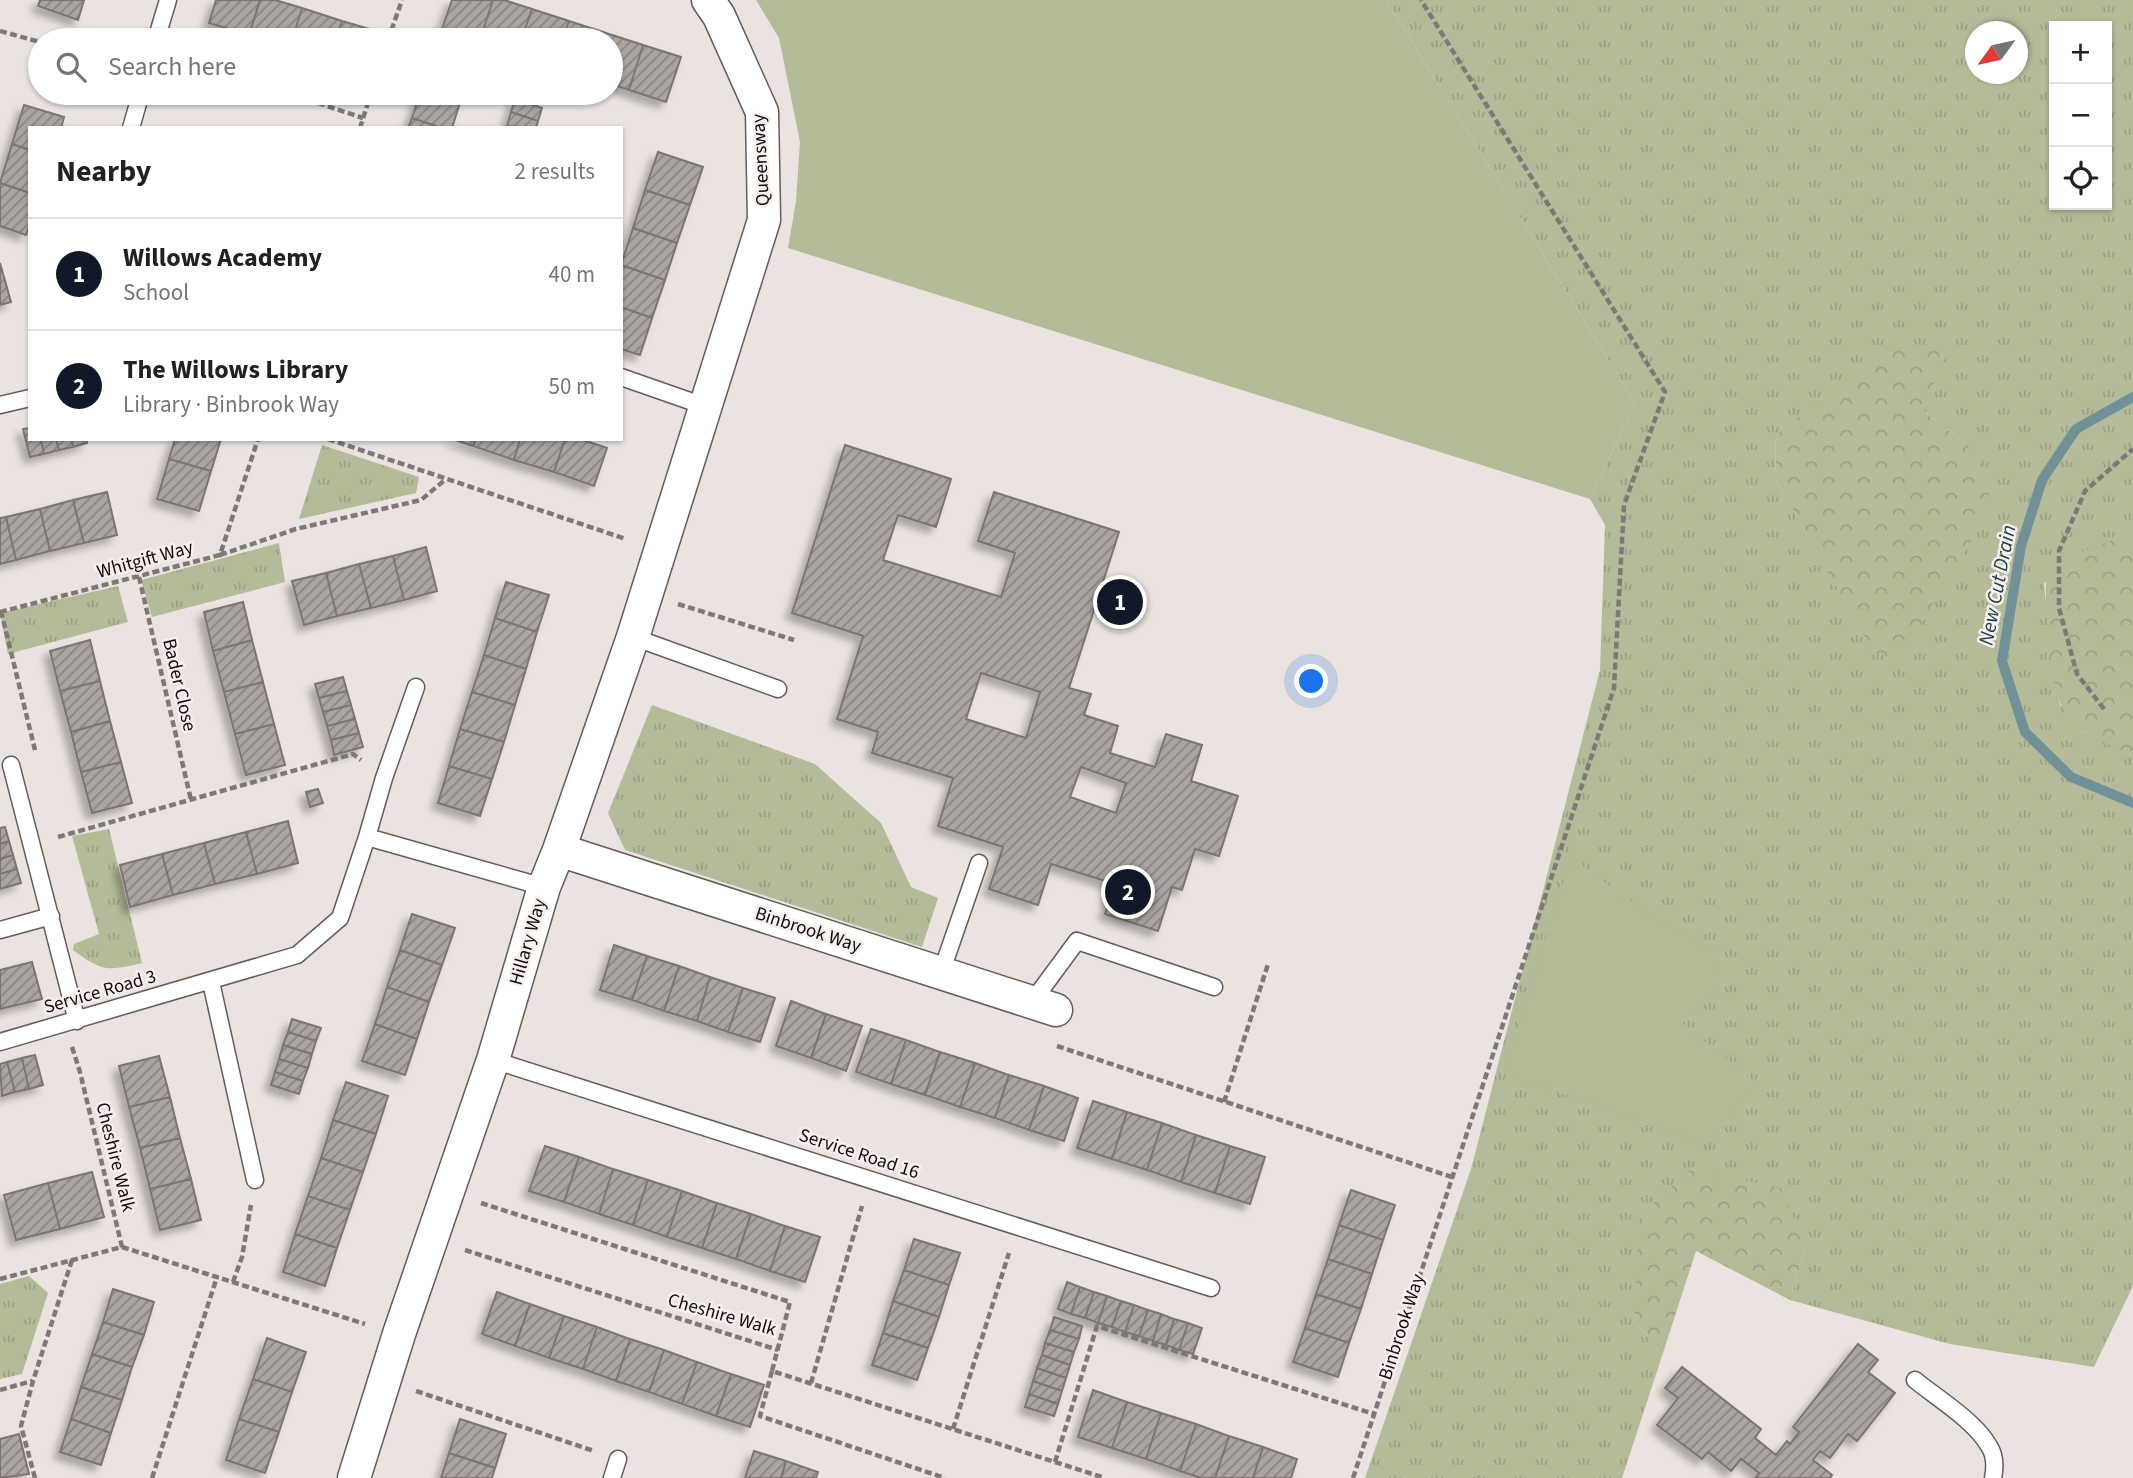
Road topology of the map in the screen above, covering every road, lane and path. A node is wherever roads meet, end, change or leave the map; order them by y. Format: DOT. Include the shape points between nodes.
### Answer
graph roads {
  1 [pos="168,0"];
  2 [pos="402,0"];
  3 [pos="708,0"];
  4 [pos="1421,0"];
  5 [pos="160,28"];
  6 [pos="392,28"];
  7 [pos="0,31"];
  8 [pos="28,39"];
  9 [pos="138,105"];
  10 [pos="324,105"];
  11 [pos="367,105"];
  12 [pos="363,118"];
  13 [pos="132,126"];
  14 [pos="361,126"];
  15 [pos="623,378"];
  16 [pos="28,398"];
  17 [pos="0,405"];
  18 [pos="707,407"];
  19 [pos="257,441"];
  20 [pos="334,441"];
  21 [pos="2133,449"];
  22 [pos="446,478"];
  23 [pos="660,551"];
  24 [pos="220,555"];
  25 [pos="139,577"];
  26 [pos="646,595"];
  27 [pos="1,611"];
  28 [pos="634,637"];
  29 [pos="794,640"];
  30 [pos="416,687"];
  31 [pos="778,689"];
  32 [pos="2104,709"];
  33 [pos="11,765"];
  34 [pos="384,778"];
  35 [pos="191,800"];
  36 [pos="367,837"];
  37 [pos="32,844"];
  38 [pos="559,850"];
  39 [pos="979,863"];
  40 [pos="544,887"];
  41 [pos="51,916"];
  42 [pos="0,930"];
  43 [pos="1268,964"];
  44 [pos="941,973"];
  45 [pos="211,982"];
  46 [pos="1214,986"];
  47 [pos="1044,1006"];
  48 [pos="70,1023"];
  49 [pos="0,1042"];
  50 [pos="494,1060"];
  51 [pos="1224,1102"];
  52 [pos="870,1179"];
  53 [pos="255,1180"];
  54 [pos="448,1192"];
  55 [pos="1018,1226"];
  56 [pos="432,1239"];
  57 [pos="122,1247"];
  58 [pos="72,1260"];
  59 [pos="216,1277"];
  60 [pos="0,1279"];
  61 [pos="233,1282"];
  62 [pos="1211,1288"];
  63 [pos="399,1335"];
  64 [pos="778,1350"];
  65 [pos="772,1371"];
  66 [pos="385,1380"];
  67 [pos="1915,1380"];
  68 [pos="33,1381"];
  69 [pos="811,1383"];
  70 [pos="0,1390"];
  71 [pos="1374,1414"];
  72 [pos="953,1429"];
  73 [pos="618,1459"];
  74 [pos="1055,1462"];
  75 [pos="35,1478"];
  76 [pos="152,1478"];
  77 [pos="354,1478"];
  78 [pos="612,1478"];
  79 [pos="945,1478"];
  80 [pos="1105,1478"];
  81 [pos="1353,1478"];
  82 [pos="1993,1478"];
  1 -- 5 [label="lane"];
  2 -- 6 [label="path"];
  3 -- 18 [label="street, Queensway" via="762,112 764,220"];
  4 -- 71 [label="path, Binbrook Way" via="1665,392 1624,505 1614,688"];
  7 -- 8 [label="path"];
  9 -- 13 [label="lane"];
  10 -- 12 [label="path"];
  11 -- 12 [label="path"];
  12 -- 14 [label="path"];
  15 -- 18 [label="lane"];
  16 -- 17 [label="lane"];
  18 -- 23 [label="street, Hillary Way"];
  19 -- 24 [label="path, Whitgift Way"];
  20 -- 22 [label="path"];
  21 -- 32 [label="path" via="2085,491 2059,551 2059,608 2077,674"];
  22 -- 23 [label="path"];
  22 -- 24 [label="path" via="421,500 296,529"];
  23 -- 26 [label="street, Hillary Way"];
  24 -- 25 [label="path, Whitgift Way"];
  25 -- 27 [label="path, Whitgift Way"];
  25 -- 35 [label="path, Bader Close"];
  26 -- 28 [label="street, Hillary Way"];
  26 -- 29 [label="path"];
  27 -- 33 [label="path" via="37,758"];
  28 -- 31 [label="lane"];
  28 -- 38 [label="street, Hillary Way"];
  30 -- 34 [label="lane, Service Road 3"];
  33 -- 37 [label="lane"];
  34 -- 35 [label="path" via="353,754"];
  34 -- 36 [label="lane, Service Road 3"];
  35 -- 37 [label="path"];
  36 -- 40 [label="lane"];
  36 -- 45 [label="lane, Service Road 3" via="340,918 297,955"];
  37 -- 41 [label="lane"];
  38 -- 40 [label="street, Hillary Way"];
  38 -- 44 [label="street, Binbrook Way"];
  39 -- 44 [label="lane"];
  40 -- 50 [label="street, Hillary Way"];
  41 -- 42 [label="lane"];
  41 -- 48 [label="lane"];
  43 -- 51 [label="path"];
  44 -- 47 [label="street, Binbrook Way"];
  45 -- 48 [label="lane, Service Road 3"];
  45 -- 53 [label="lane"];
  46 -- 47 [label="lane" via="1077,941"];
  48 -- 49 [label="lane, Service Road 3"];
  48 -- 57 [label="path, Cheshire Walk"];
  50 -- 52 [label="lane, Service Road 16"];
  50 -- 54 [label="street, Hillary Way"];
  52 -- 55 [label="lane, Service Road 16"];
  52 -- 69 [label="path"];
  53 -- 61 [label="path" via="243,1257"];
  54 -- 56 [label="street, Hillary Way"];
  54 -- 64 [label="path, Cheshire Walk" via="790,1302"];
  55 -- 62 [label="lane, Service Road 16"];
  55 -- 72 [label="path"];
  56 -- 63 [label="street, Hillary Way"];
  56 -- 64 [label="path, Cheshire Walk"];
  57 -- 58 [label="path"];
  57 -- 59 [label="path"];
  58 -- 60 [label="path"];
  58 -- 68 [label="path"];
  59 -- 61 [label="path"];
  59 -- 76 [label="path"];
  61 -- 63 [label="path"];
  63 -- 66 [label="street, Hillary Way"];
  64 -- 65 [label="path"];
  65 -- 69 [label="path"];
  65 -- 79 [label="path" via="760,1416"];
  66 -- 73 [label="path"];
  66 -- 77 [label="street, Hillary Way"];
  67 -- 82 [label="lane" via="1976,1429 1990,1447"];
  68 -- 70 [label="path"];
  68 -- 75 [label="path" via="21,1426"];
  69 -- 72 [label="path"];
  71 -- 74 [label="path" via="1097,1326"];
  71 -- 81 [label="path, Binbrook Way"];
  72 -- 74 [label="path"];
  73 -- 78 [label="lane"];
  74 -- 80 [label="path"];
}
